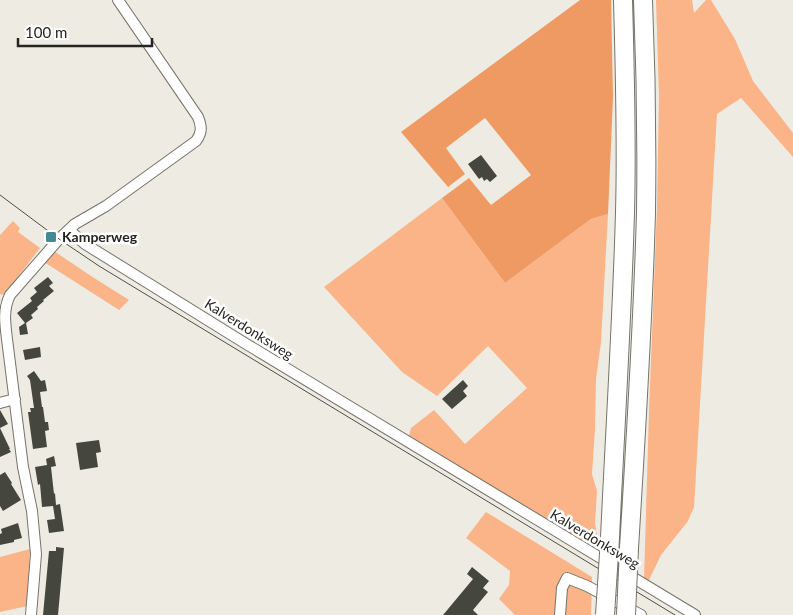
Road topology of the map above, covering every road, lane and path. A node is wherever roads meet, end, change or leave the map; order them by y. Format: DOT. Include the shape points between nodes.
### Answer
graph roads {
  1 [pos="118,0"];
  2 [pos="622,0"];
  3 [pos="643,0"];
  4 [pos="69,230"];
  5 [pos="15,399"];
  6 [pos="0,402"];
  7 [pos="31,615"];
  8 [pos="560,615"];
  9 [pos="605,615"];
  10 [pos="626,615"];
  11 [pos="641,615"];
  12 [pos="695,615"];
  1 -- 4 [label="street" via="198,117 202,130 196,141"];
  2 -- 9 [label="highway, bridge" via="625,211"];
  3 -- 10 [label="highway, bridge" via="646,210"];
  4 -- 5 [label="street" via="7,300 5,318"];
  4 -- 12 [label="street, Kalverdonksweg" via="86,244 243,342"];
  5 -- 6 [label="street"];
  5 -- 7 [label="street" via="36,554"];
  8 -- 11 [label="street" via="562,588 567,578"];
}
